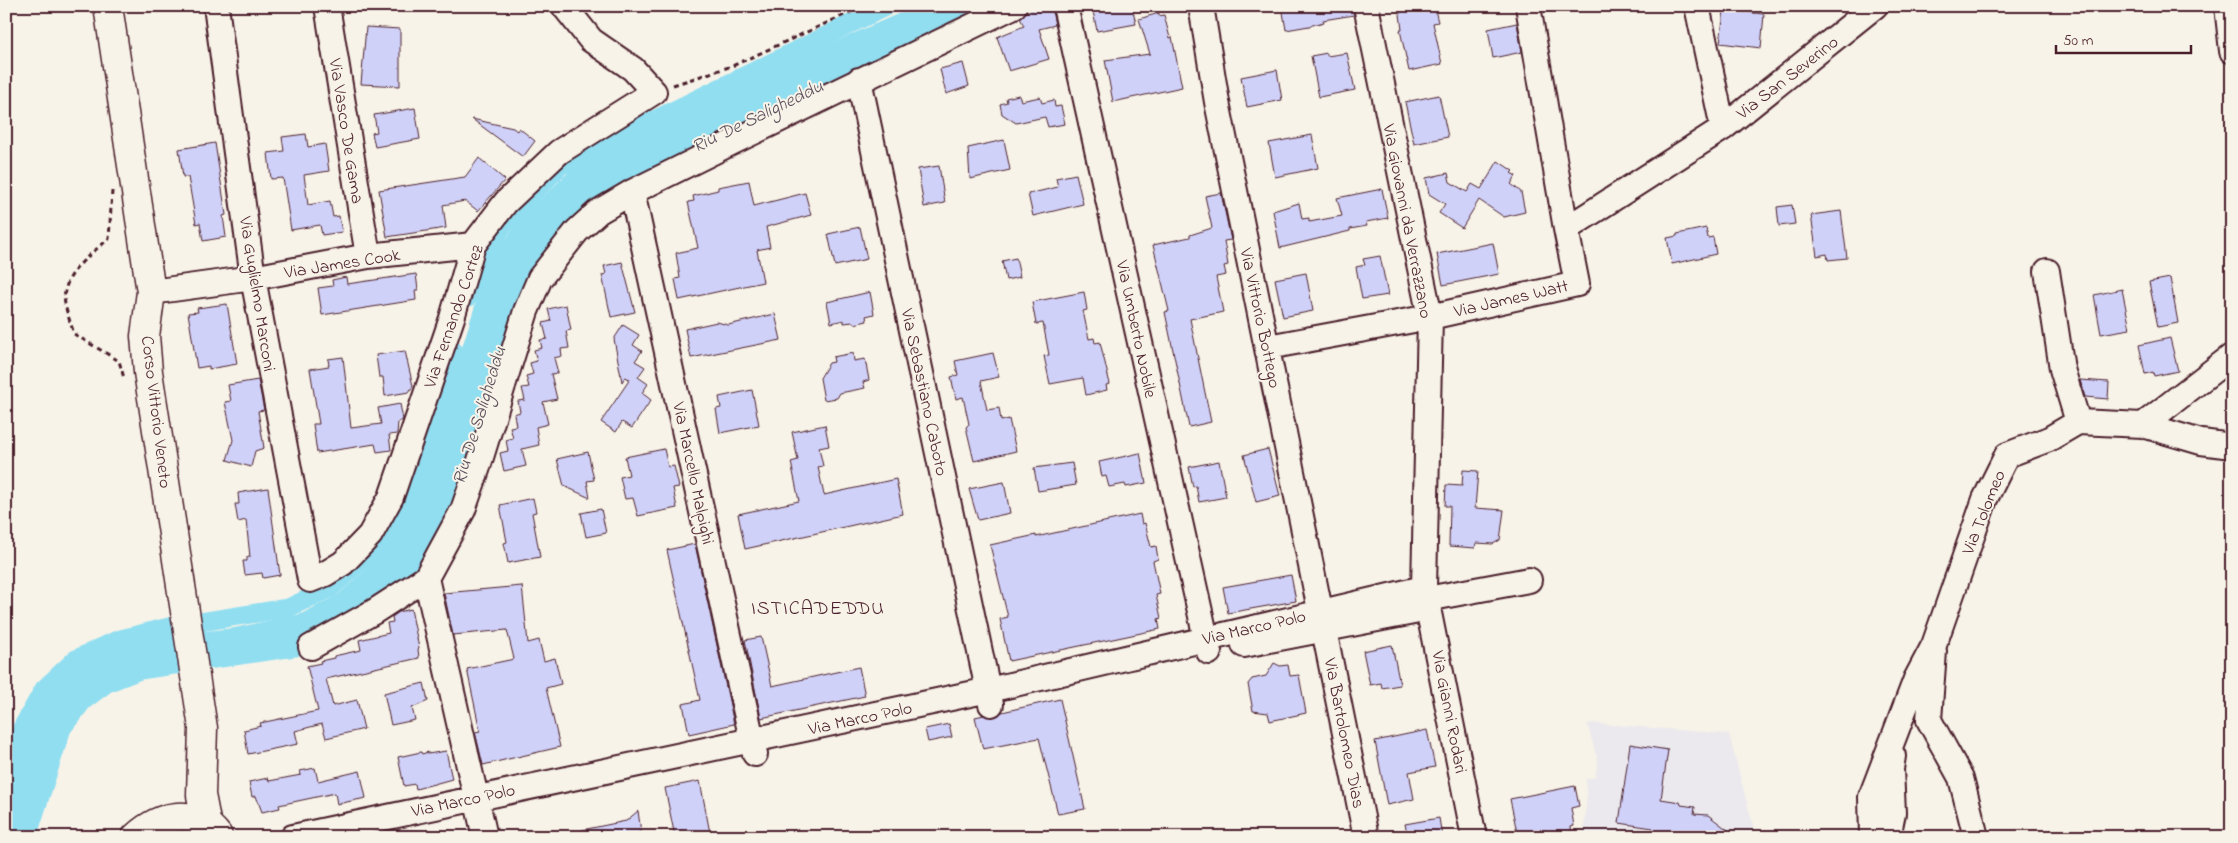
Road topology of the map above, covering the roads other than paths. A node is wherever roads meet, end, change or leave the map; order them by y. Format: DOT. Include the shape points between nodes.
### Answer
graph roads {
  1 [pos="108,6"];
  2 [pos="216,6"];
  3 [pos="327,6"];
  4 [pos="564,6"];
  5 [pos="1014,6"];
  6 [pos="1065,6"];
  7 [pos="1201,6"];
  8 [pos="1366,6"];
  9 [pos="1528,6"];
  10 [pos="1697,6"];
  11 [pos="1875,6"];
  12 [pos="2227,6"];
  13 [pos="2232,50"];
  14 [pos="859,80"];
  15 [pos="1723,128"];
  16 [pos="632,192"];
  17 [pos="1566,230"];
  18 [pos="473,246"];
  19 [pos="368,256"];
  20 [pos="2047,271"];
  21 [pos="253,278"];
  22 [pos="151,292"];
  23 [pos="1430,317"];
  24 [pos="1268,347"];
  25 [pos="2232,356"];
  26 [pos="2078,422"];
  27 [pos="2143,425"];
  28 [pos="2232,446"];
  29 [pos="426,578"];
  30 [pos="310,580"];
  31 [pos="1529,580"];
  32 [pos="1427,599"];
  33 [pos="1322,621"];
  34 [pos="1207,645"];
  35 [pos="1934,645"];
  36 [pos="311,647"];
  37 [pos="990,697"];
  38 [pos="1929,720"];
  39 [pos="1896,732"];
  40 [pos="754,747"];
  41 [pos="202,759"];
  42 [pos="478,805"];
  43 [pos="166,818"];
  44 [pos="213,831"];
  45 [pos="136,837"];
  46 [pos="292,837"];
  47 [pos="360,837"];
  48 [pos="484,837"];
  49 [pos="1366,837"];
  50 [pos="1474,837"];
  51 [pos="1872,837"];
  52 [pos="1888,837"];
  53 [pos="1976,837"];
  1 -- 22 [label="main road, Corso Vittorio Veneto"];
  2 -- 21 [label="street, Via Guglielmo Marconi"];
  3 -- 19 [label="street, Via Vasco De Gama"];
  4 -- 18 [label="street, Via Fernando Cortez" via="591,40 634,69 654,92 559,152 506,202"];
  5 -- 14 [label="street"];
  6 -- 34 [label="street, Via Umberto Nobile"];
  7 -- 24 [label="street, Via Vittorio Bottego" via="1216,102"];
  8 -- 23 [label="street, Via Giovanni da Verrazzano"];
  9 -- 17 [label="street"];
  10 -- 15 [label="street"];
  11 -- 15 [label="street, Via San Severino"];
  12 -- 13 [label="street"];
  14 -- 16 [label="street"];
  14 -- 37 [label="street, Via Sebastiano Caboto"];
  15 -- 17 [label="street"];
  16 -- 29 [label="street" via="598,212 540,278 526,312 463,510"];
  16 -- 40 [label="street, Via Marcello Malpighi"];
  17 -- 23 [label="street, Via James Watt" via="1577,284"];
  18 -- 19 [label="street, Via James Cook"];
  18 -- 30 [label="street, Via Fernando Cortez" via="391,497 370,535 343,563"];
  19 -- 21 [label="street, Via James Cook"];
  20 -- 26 [label="street" via="2062,369"];
  21 -- 22 [label="street, Via James Cook"];
  21 -- 30 [label="street, Via Guglielmo Marconi"];
  22 -- 41 [label="main road, Corso Vittorio Veneto" via="145,336 148,372 203,728"];
  23 -- 24 [label="street, Via James Watt"];
  23 -- 32 [label="street, Via Giovanni da Verrazzano"];
  24 -- 33 [label="street, Via Vittorio Bottego"];
  25 -- 27 [label="street"];
  26 -- 27 [label="street"];
  26 -- 35 [label="street, Via Tolomeo" via="2050,440 2007,455 1985,499"];
  27 -- 28 [label="street" via="2200,442"];
  29 -- 36 [label="street"];
  29 -- 42 [label="street"];
  31 -- 32 [label="street, Via Marco Polo"];
  32 -- 33 [label="street, Via Marco Polo"];
  32 -- 50 [label="street, Via Gianni Rodari"];
  33 -- 34 [label="street, Via Marco Polo"];
  33 -- 49 [label="street, Via Bartolomeo Dias"];
  34 -- 37 [label="street, Via Marco Polo"];
  35 -- 38 [label="street, Via Tolomeo"];
  35 -- 39 [label="street, Via Tolomeo" via="1916,679"];
  37 -- 40 [label="street, Via Marco Polo"];
  38 -- 39 [label="street"];
  38 -- 53 [label="street" via="1961,778"];
  39 -- 51 [label="street, Via Tolomeo" via="1871,797"];
  39 -- 52 [label="street, Via Tolomeo" via="1892,769 1893,813"];
  40 -- 42 [label="street, Via Marco Polo"];
  41 -- 43 [label="main road, Corso Vittorio Veneto" via="188,795"];
  41 -- 44 [label="main road, Corso Vittorio Veneto" via="201,795"];
  42 -- 46 [label="street, Via Marco Polo"];
  42 -- 47 [label="street, Via Marco Polo"];
  42 -- 48 [label="street"];
  43 -- 44 [label="main road" via="181,816 195,819"];
  43 -- 45 [label="main road" via="150,824"];
}
